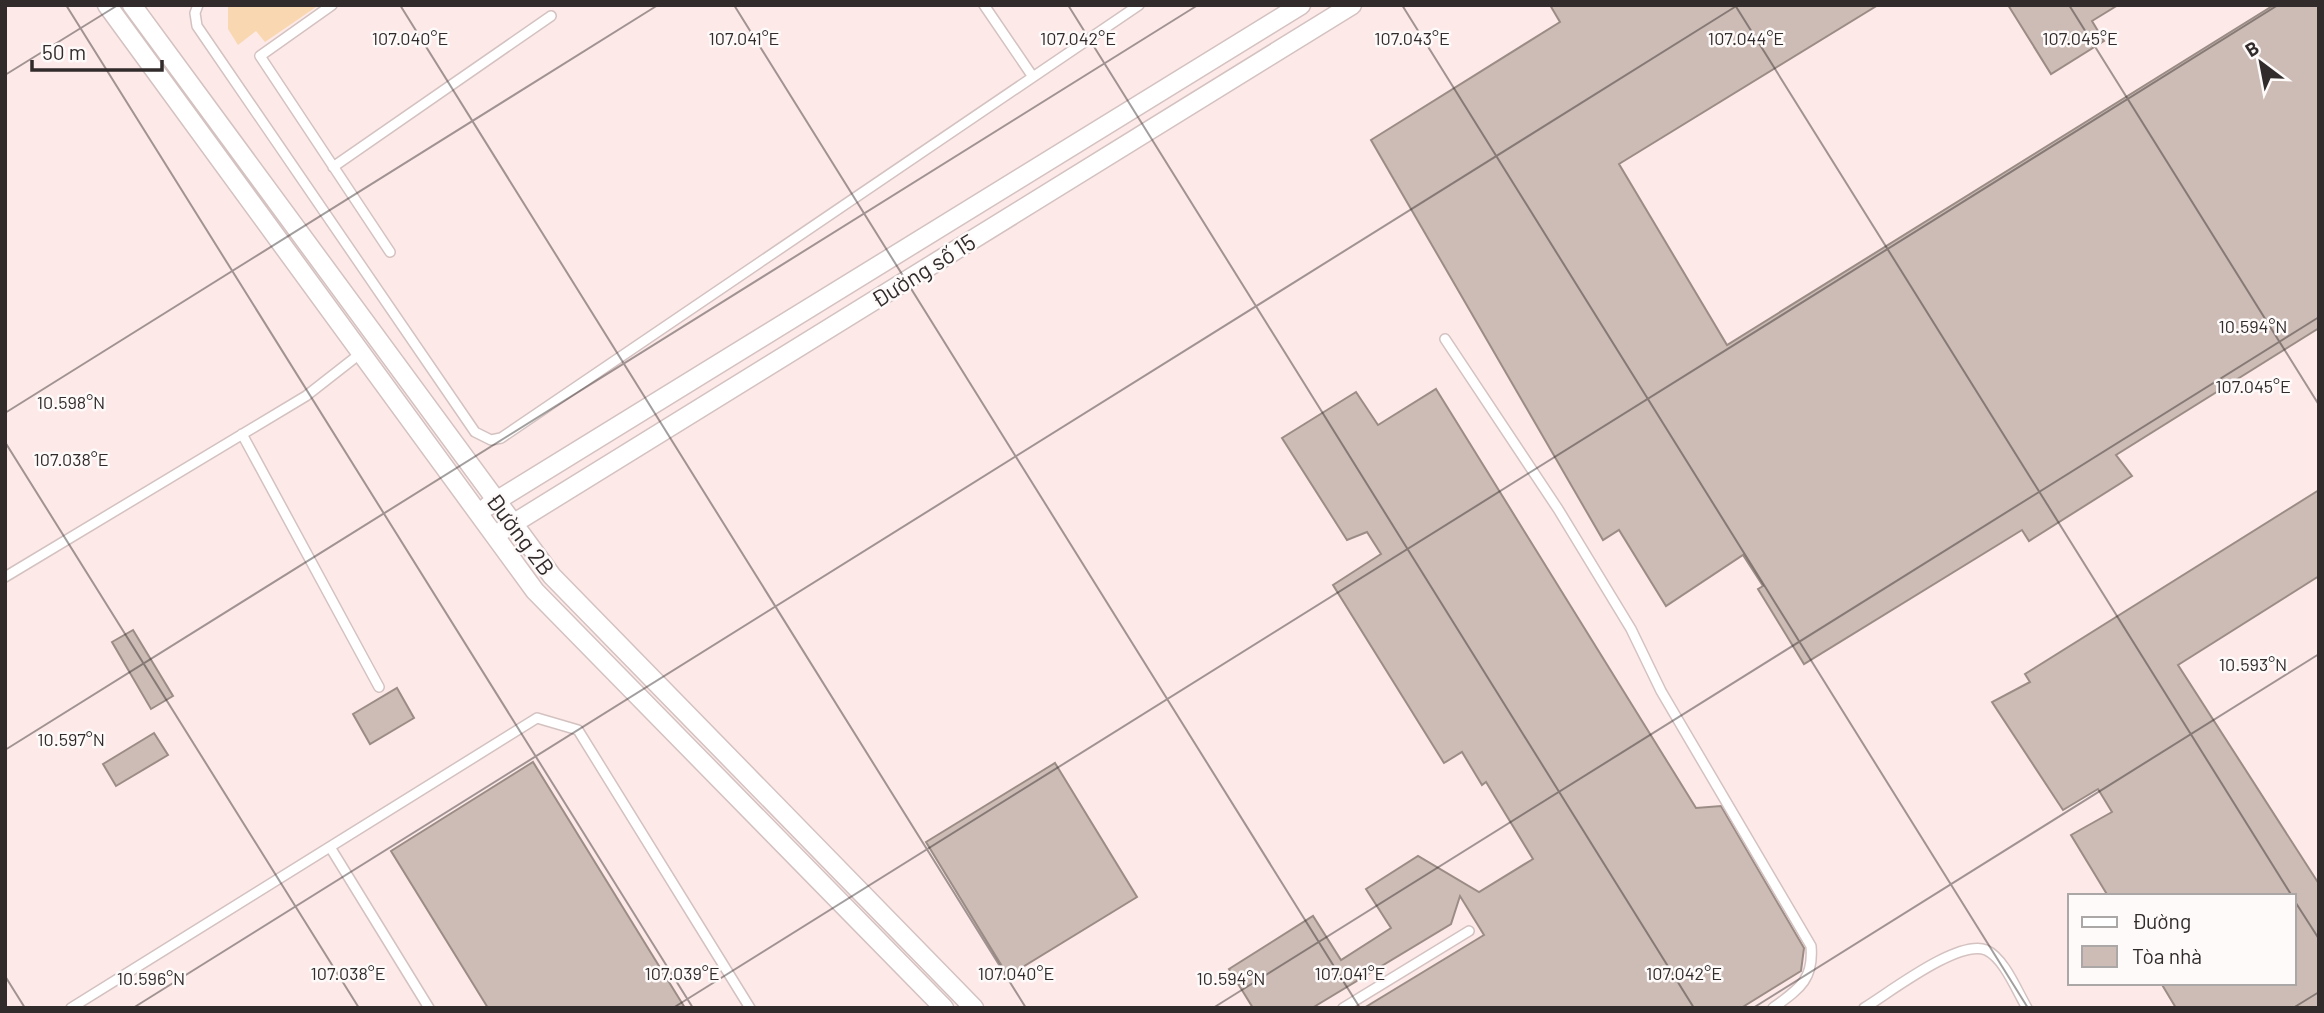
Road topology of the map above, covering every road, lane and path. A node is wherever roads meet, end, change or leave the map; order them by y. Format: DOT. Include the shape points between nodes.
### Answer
graph roads {
  1 [pos="107,5"];
  2 [pos="132,5"];
  3 [pos="198,5"];
  4 [pos="332,5"];
  5 [pos="984,5"];
  6 [pos="1139,5"];
  7 [pos="1301,5"];
  8 [pos="1352,5"];
  9 [pos="551,16"];
  10 [pos="1033,77"];
  11 [pos="333,167"];
  12 [pos="390,252"];
  13 [pos="1445,339"];
  14 [pos="361,353"];
  15 [pos="242,434"];
  16 [pos="496,501"];
  17 [pos="478,512"];
  18 [pos="513,523"];
  19 [pos="494,535"];
  20 [pos="5,577"];
  21 [pos="379,687"];
  22 [pos="330,847"];
  23 [pos="1469,931"];
  24 [pos="71,1008"];
  25 [pos="429,1008"];
  26 [pos="750,1008"];
  27 [pos="944,1008"];
  28 [pos="974,1008"];
  29 [pos="1343,1008"];
  30 [pos="1773,1008"];
  31 [pos="1864,1008"];
  32 [pos="2027,1008"];
  1 -- 14 [label="street, Đường 2B"];
  2 -- 16 [label="street, Đường 2B"];
  3 -- 10 [label="lane" via="194,13 197,26 475,432 486,440 501,438"];
  4 -- 11 [label="lane" via="260,56"];
  5 -- 10 [label="lane"];
  6 -- 10 [label="lane"];
  7 -- 16 [label="street, Đường số 15"];
  8 -- 18 [label="street, Đường số 15"];
  9 -- 11 [label="lane"];
  11 -- 12 [label="lane"];
  13 -- 30 [label="lane" via="1631,629 1661,691 1811,946 1813,966 1806,981"];
  14 -- 15 [label="lane" via="306,396"];
  14 -- 17 [label="street, Đường 2B"];
  15 -- 20 [label="lane"];
  15 -- 21 [label="lane"];
  16 -- 17 [label="street, Đường số 15"];
  16 -- 18 [label="street, Đường 2B"];
  17 -- 19 [label="street, Đường 2B"];
  18 -- 19 [label="street, Đường số 15"];
  18 -- 28 [label="street, Đường 2B" via="552,576"];
  19 -- 27 [label="street, Đường 2B" via="535,591"];
  22 -- 24 [label="lane"];
  22 -- 25 [label="lane"];
  22 -- 26 [label="lane" via="537,718 578,730"];
  23 -- 29 [label="lane"];
  31 -- 32 [label="lane" via="1970,948 1996,958"];
}
